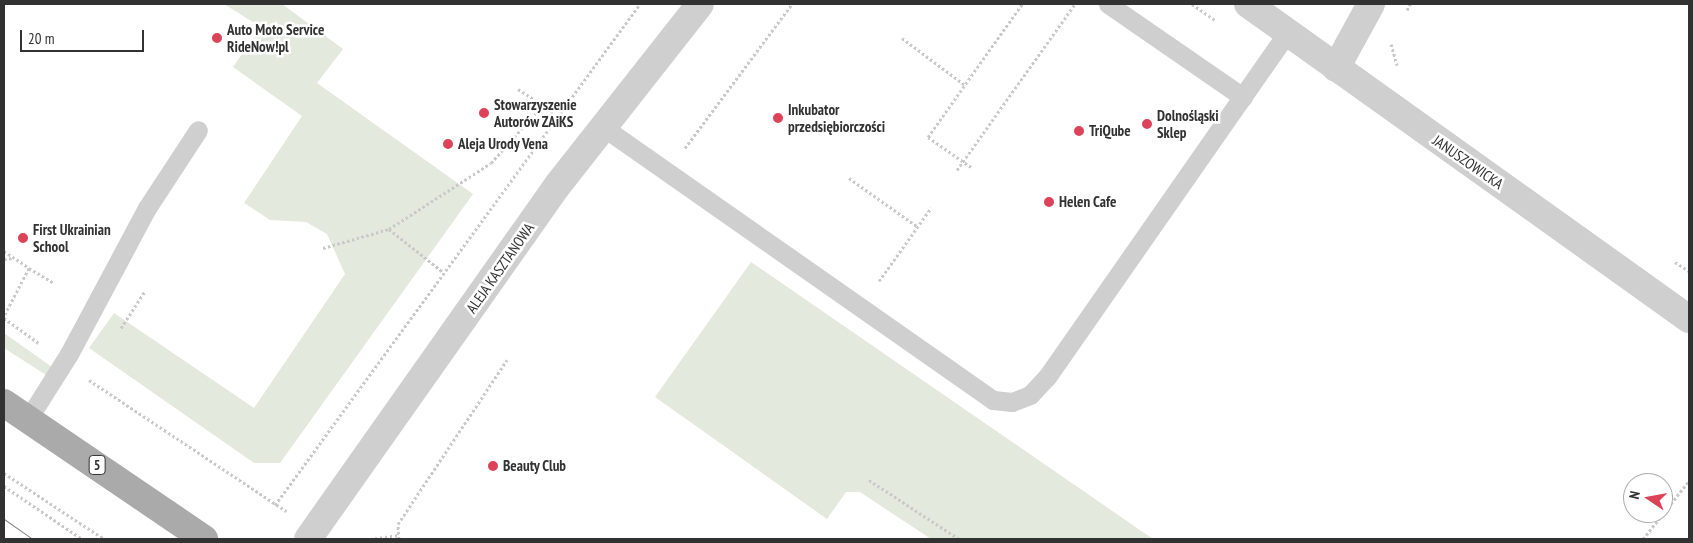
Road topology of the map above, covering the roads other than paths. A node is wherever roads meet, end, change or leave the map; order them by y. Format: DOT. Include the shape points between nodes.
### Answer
graph roads {
  1 [pos="700,4"];
  2 [pos="1108,4"];
  3 [pos="1248,4"];
  4 [pos="1371,4"];
  5 [pos="1288,32"];
  6 [pos="1336,68"];
  7 [pos="1243,97"];
  8 [pos="603,127"];
  9 [pos="198,130"];
  10 [pos="1689,319"];
  11 [pos="4,403"];
  12 [pos="28,419"];
  13 [pos="312,534"];
  14 [pos="204,539"];
  1 -- 8 [label="street, ALEJA KASZTANOWA"];
  2 -- 7 [label="lane"];
  3 -- 5 [label="street, JANUSZOWICKA"];
  4 -- 6 [label="street"];
  5 -- 6 [label="street, JANUSZOWICKA"];
  5 -- 7 [label="lane"];
  6 -- 10 [label="street, JANUSZOWICKA"];
  7 -- 8 [label="lane" via="1030,395 1012,402 993,400"];
  8 -- 13 [label="street, ALEJA KASZTANOWA"];
  9 -- 12 [label="lane" via="147,208 64,362"];
  11 -- 12 [label="main road, 5"];
  12 -- 14 [label="main road, 5"];
}
